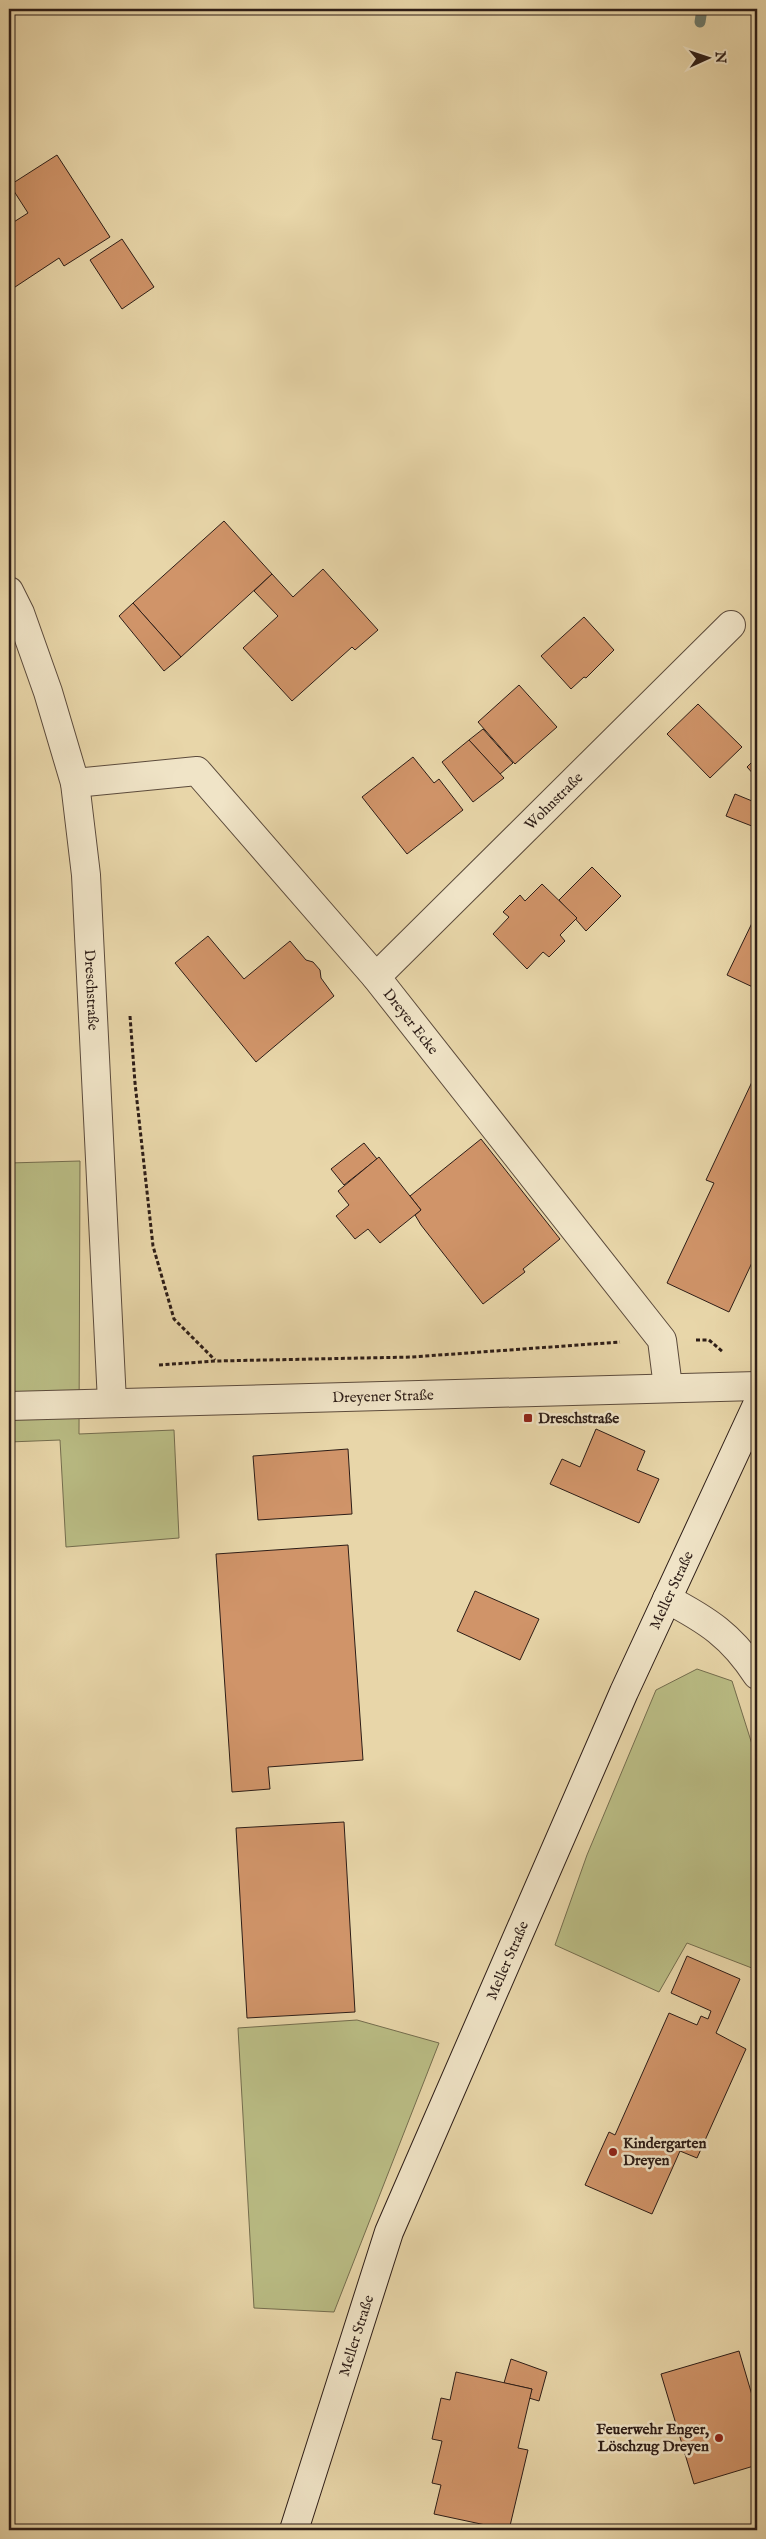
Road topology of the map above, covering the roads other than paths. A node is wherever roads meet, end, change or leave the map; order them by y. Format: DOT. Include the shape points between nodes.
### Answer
graph roads {
  1 [pos="9,590"];
  2 [pos="731,625"];
  3 [pos="75,783"];
  4 [pos="376,977"];
  5 [pos="757,1386"];
  6 [pos="668,1387"];
  7 [pos="112,1402"];
  8 [pos="757,1405"];
  9 [pos="9,1406"];
  10 [pos="668,1599"];
  11 [pos="757,1675"];
  12 [pos="294,2530"];
  1 -- 3 [label="street, Dreschstraße" via="48,692"];
  2 -- 4 [label="street, Wohnstraße"];
  3 -- 4 [label="street, Dreyer Ecke" via="197,771"];
  3 -- 7 [label="street, Dreschstraße" via="86,874"];
  4 -- 6 [label="street, Dreyer Ecke" via="662,1340"];
  5 -- 6 [label="street, Dreyener Straße"];
  6 -- 7 [label="street, Dreyener Straße"];
  7 -- 9 [label="street, Dreyener Straße"];
  8 -- 10 [label="street, Meller Straße"];
  10 -- 11 [label="street" via="708,1621 742,1653"];
  10 -- 12 [label="street, Meller Straße" via="611,1722 389,2232"];
}
